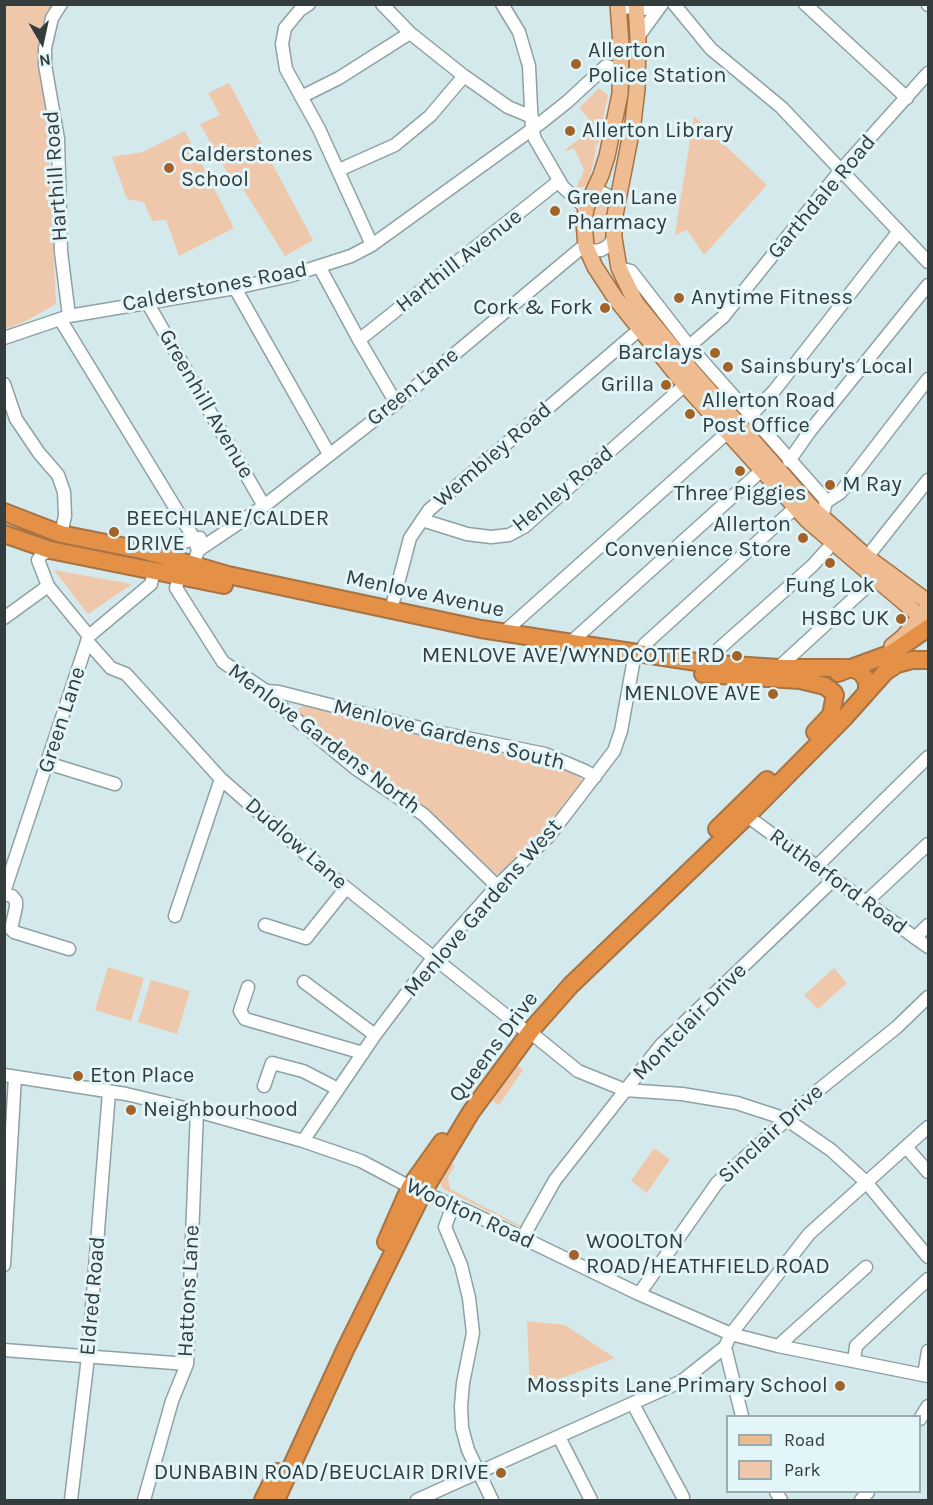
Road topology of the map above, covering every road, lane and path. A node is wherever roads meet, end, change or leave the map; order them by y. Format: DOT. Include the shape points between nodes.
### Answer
graph roads {
  1 [pos="61,4"];
  2 [pos="309,4"];
  3 [pos="382,4"];
  4 [pos="655,4"];
  5 [pos="662,4"];
  6 [pos="674,4"];
  7 [pos="805,4"];
  8 [pos="637,5"];
  9 [pos="506,6"];
  10 [pos="618,7"];
  11 [pos="410,33"];
  12 [pos="638,37"];
  13 [pos="621,44"];
  14 [pos="638,69"];
  15 [pos="621,70"];
  16 [pos="928,73"];
  17 [pos="596,75"];
  18 [pos="464,76"];
  19 [pos="301,97"];
  20 [pos="907,98"];
  21 [pos="532,123"];
  22 [pos="339,170"];
  23 [pos="841,170"];
  24 [pos="559,181"];
  25 [pos="589,202"];
  26 [pos="617,205"];
  27 [pos="899,231"];
  28 [pos="614,238"];
  29 [pos="372,245"];
  30 [pos="586,247"];
  31 [pos="928,262"];
  32 [pos="319,266"];
  33 [pos="928,285"];
  34 [pos="235,288"];
  35 [pos="147,302"];
  36 [pos="65,317"];
  37 [pos="640,329"];
  38 [pos="4,338"];
  39 [pos="359,340"];
  40 [pos="685,351"];
  41 [pos="928,380"];
  42 [pos="4,384"];
  43 [pos="685,385"];
  44 [pos="396,403"];
  45 [pos="750,415"];
  46 [pos="728,432"];
  47 [pos="329,454"];
  48 [pos="789,461"];
  49 [pos="762,470"];
  50 [pos="928,480"];
  51 [pos="826,502"];
  52 [pos="264,506"];
  53 [pos="796,507"];
  54 [pos="4,512"];
  55 [pos="822,518"];
  56 [pos="422,520"];
  57 [pos="4,534"];
  58 [pos="61,534"];
  59 [pos="833,543"];
  60 [pos="50,550"];
  61 [pos="143,551"];
  62 [pos="191,558"];
  63 [pos="873,567"];
  64 [pos="135,568"];
  65 [pos="154,571"];
  66 [pos="48,586"];
  67 [pos="922,592"];
  68 [pos="391,610"];
  69 [pos="927,614"];
  70 [pos="4,618"];
  71 [pos="502,633"];
  72 [pos="88,639"];
  73 [pos="570,643"];
  74 [pos="928,652"];
  75 [pos="637,659"];
  76 [pos="920,660"];
  77 [pos="703,663"];
  78 [pos="848,668"];
  79 [pos="778,669"];
  80 [pos="266,691"];
  81 [pos="835,694"];
  82 [pos="863,696"];
  83 [pos="928,757"];
  84 [pos="47,763"];
  85 [pos="595,777"];
  86 [pos="221,779"];
  87 [pos="115,784"];
  88 [pos="747,816"];
  89 [pos="928,844"];
  90 [pos="10,861"];
  91 [pos="817,866"];
  92 [pos="833,880"];
  93 [pos="497,886"];
  94 [pos="346,888"];
  95 [pos="4,893"];
  96 [pos="866,902"];
  97 [pos="175,916"];
  98 [pos="266,925"];
  99 [pos="928,925"];
  100 [pos="915,938"];
  101 [pos="928,947"];
  102 [pos="69,949"];
  103 [pos="433,958"];
  104 [pos="304,982"];
  105 [pos="248,987"];
  106 [pos="928,997"];
  107 [pos="526,1030"];
  108 [pos="375,1035"];
  109 [pos="363,1053"];
  110 [pos="10,1076"];
  111 [pos="264,1086"];
  112 [pos="339,1089"];
  113 [pos="625,1090"];
  114 [pos="110,1092"];
  115 [pos="197,1112"];
  116 [pos="786,1119"];
  117 [pos="928,1128"];
  118 [pos="303,1141"];
  119 [pos="906,1147"];
  120 [pos="928,1172"];
  121 [pos="866,1182"];
  122 [pos="416,1190"];
  123 [pos="453,1205"];
  124 [pos="523,1238"];
  125 [pos="928,1257"];
  126 [pos="4,1265"];
  127 [pos="867,1267"];
  128 [pos="928,1279"];
  129 [pos="639,1294"];
  130 [pos="731,1334"];
  131 [pos="725,1347"];
  132 [pos="778,1347"];
  133 [pos="4,1350"];
  134 [pos="928,1351"];
  135 [pos="88,1357"];
  136 [pos="854,1361"];
  137 [pos="187,1364"];
  138 [pos="926,1375"];
  139 [pos="633,1404"];
  140 [pos="742,1415"];
  141 [pos="559,1437"];
  142 [pos="479,1474"];
  143 [pos="683,1497"];
  144 [pos="71,1500"];
  145 [pos="144,1500"];
  146 [pos="263,1500"];
  147 [pos="276,1500"];
  148 [pos="417,1500"];
  149 [pos="492,1500"];
  150 [pos="591,1500"];
  1 -- 36 [label="street, Harthill Road" via="52,18 45,65 58,139"];
  2 -- 19 [label="street" via="285,28 282,44 286,69"];
  3 -- 11 [label="street"];
  4 -- 8 [label="street" via="644,9"];
  5 -- 12 [label="street"];
  6 -- 23 [label="street" via="711,48 781,107"];
  7 -- 20 [label="street"];
  8 -- 10 [label="street"];
  8 -- 12 [label="main road"];
  9 -- 21 [label="street" via="519,32 528,66"];
  10 -- 13 [label="main road"];
  11 -- 18 [label="street"];
  11 -- 19 [label="street"];
  12 -- 14 [label="main road"];
  13 -- 15 [label="main road"];
  13 -- 17 [label="street, Calderstones Road"];
  14 -- 15 [label="street"];
  14 -- 26 [label="main road" via="633,123"];
  15 -- 17 [label="street" via="612,76"];
  15 -- 25 [label="main road" via="607,156"];
  16 -- 20 [label="street, Garthdale Road"];
  17 -- 21 [label="street, Calderstones Road" via="567,102"];
  18 -- 21 [label="street"];
  18 -- 22 [label="street" via="430,116 395,145"];
  19 -- 22 [label="street"];
  20 -- 23 [label="street, Garthdale Road"];
  21 -- 24 [label="street" via="536,139"];
  21 -- 29 [label="street, Calderstones Road"];
  22 -- 29 [label="street"];
  23 -- 27 [label="street"];
  23 -- 40 [label="street, Garthdale Road" via="723,317"];
  24 -- 25 [label="street"];
  24 -- 39 [label="street, Harthill Avenue"];
  25 -- 26 [label="street" via="603,193 614,198"];
  25 -- 30 [label="main road"];
  26 -- 28 [label="main road"];
  27 -- 31 [label="street"];
  27 -- 45 [label="street" via="780,383"];
  28 -- 30 [label="street" via="601,250"];
  28 -- 40 [label="main road" via="619,268 636,303"];
  29 -- 32 [label="street, Calderstones Road"];
  30 -- 37 [label="main road" via="616,299"];
  30 -- 44 [label="street, Green Lane"];
  32 -- 34 [label="street, Calderstones Road"];
  32 -- 39 [label="street"];
  33 -- 48 [label="street"];
  34 -- 35 [label="street, Calderstones Road"];
  34 -- 47 [label="street"];
  35 -- 36 [label="street, Calderstones Road"];
  35 -- 52 [label="street, Greenhill Avenue"];
  36 -- 38 [label="street, Calderstones Road"];
  36 -- 62 [label="street, Harthill Road"];
  37 -- 43 [label="main road"];
  37 -- 56 [label="street, Wembley Road" via="447,493"];
  39 -- 44 [label="street"];
  40 -- 45 [label="street"];
  40 -- 55 [label="main road"];
  41 -- 51 [label="street" via="840,493"];
  42 -- 58 [label="street" via="16,419 58,475 64,492"];
  43 -- 46 [label="main road"];
  43 -- 56 [label="street, Henley Road" via="524,527 509,535 475,535"];
  44 -- 47 [label="street, Green Lane"];
  45 -- 48 [label="street"];
  46 -- 49 [label="main road"];
  46 -- 71 [label="street"];
  47 -- 52 [label="street, Green Lane"];
  48 -- 51 [label="street"];
  49 -- 53 [label="main road"];
  49 -- 73 [label="street"];
  50 -- 63 [label="street"];
  51 -- 55 [label="street"];
  52 -- 62 [label="street, Green Lane"];
  53 -- 59 [label="main road"];
  53 -- 75 [label="street" via="645,644"];
  54 -- 58 [label="highway, Menlove Avenue"];
  55 -- 63 [label="main road"];
  56 -- 68 [label="street, Wembley Road" via="410,538"];
  57 -- 60 [label="highway, Menlove Avenue"];
  58 -- 61 [label="highway, Menlove Avenue"];
  59 -- 63 [label="main road"];
  59 -- 77 [label="street"];
  60 -- 64 [label="highway, Menlove Avenue"];
  60 -- 66 [label="street, Dudlow Lane" via="38,560"];
  61 -- 62 [label="highway, Menlove Avenue"];
  61 -- 62 [label="street, Green Lane"];
  61 -- 64 [label="highway"];
  62 -- 65 [label="highway, Menlove Avenue"];
  62 -- 68 [label="highway, Menlove Avenue" via="228,575"];
  62 -- 75 [label="highway, Menlove Avenue" via="505,644"];
  62 -- 80 [label="street, Menlove Gardens North" via="176,588 223,662"];
  63 -- 67 [label="main road"];
  63 -- 69 [label="main road"];
  63 -- 79 [label="street"];
  64 -- 65 [label="highway, Menlove Avenue"];
  65 -- 72 [label="street, Green Lane" via="151,584"];
  66 -- 70 [label="street"];
  66 -- 72 [label="street, Dudlow Lane"];
  67 -- 69 [label="main road"];
  68 -- 71 [label="highway, Menlove Avenue"];
  69 -- 78 [label="highway" via="903,646"];
  71 -- 73 [label="highway, Menlove Avenue"];
  72 -- 84 [label="street, Green Lane"];
  72 -- 86 [label="street, Dudlow Lane" via="111,668 126,674"];
  73 -- 75 [label="highway, Menlove Avenue"];
  74 -- 76 [label="main road"];
  75 -- 77 [label="highway, Menlove Avenue"];
  75 -- 81 [label="highway, Menlove Avenue" via="727,676 800,680 825,686"];
  75 -- 85 [label="street, Menlove Gardens West" via="614,751"];
  76 -- 82 [label="highway" via="897,664"];
  77 -- 79 [label="highway, Menlove Avenue"];
  78 -- 79 [label="highway, Menlove Avenue"];
  78 -- 81 [label="highway" via="834,678"];
  78 -- 82 [label="highway" via="865,676 868,686"];
  80 -- 85 [label="street, Menlove Gardens South" via="544,754"];
  80 -- 93 [label="street, Menlove Gardens North" via="355,768 424,815"];
  81 -- 82 [label="highway" via="849,703"];
  81 -- 107 [label="highway, Queens Drive" via="831,715 824,724 570,975"];
  82 -- 88 [label="highway, Queens Drive"];
  83 -- 91 [label="street"];
  84 -- 87 [label="street"];
  84 -- 90 [label="street, Green Lane"];
  85 -- 93 [label="street, Menlove Gardens West" via="549,836"];
  86 -- 94 [label="street, Dudlow Lane"];
  86 -- 97 [label="street"];
  88 -- 91 [label="street, Rutherford Road"];
  88 -- 107 [label="highway, Queens Drive"];
  89 -- 96 [label="street"];
  90 -- 95 [label="street, Green Lane"];
  91 -- 92 [label="street, Rutherford Road"];
  92 -- 96 [label="street, Rutherford Road"];
  92 -- 113 [label="street, Montclair Drive" via="661,1045"];
  93 -- 103 [label="street, Menlove Gardens West"];
  94 -- 98 [label="street" via="306,938"];
  94 -- 103 [label="street, Dudlow Lane"];
  95 -- 102 [label="street" via="16,901 10,929"];
  96 -- 100 [label="street, Rutherford Road"];
  99 -- 100 [label="street"];
  100 -- 101 [label="street, Rutherford Road"];
  103 -- 107 [label="street, Dudlow Lane"];
  103 -- 108 [label="street, Menlove Gardens West"];
  104 -- 108 [label="street"];
  105 -- 109 [label="street" via="240,1011 245,1019"];
  106 -- 116 [label="street, Sinclair Drive"];
  107 -- 113 [label="street, Dudlow Lane" via="578,1071"];
  107 -- 122 [label="highway, Queens Drive"];
  108 -- 109 [label="street, Menlove Gardens West"];
  109 -- 112 [label="street, Menlove Gardens West"];
  110 -- 114 [label="street, Woolton Road"];
  110 -- 126 [label="street"];
  111 -- 112 [label="street" via="272,1063 303,1071"];
  112 -- 118 [label="street, Menlove Gardens West"];
  113 -- 116 [label="street, Dudlow Lane" via="737,1103"];
  113 -- 124 [label="street, Montclair Drive" via="555,1180"];
  114 -- 115 [label="street, Woolton Road"];
  114 -- 135 [label="street, Eldred Road"];
  115 -- 118 [label="street, Woolton Road"];
  115 -- 137 [label="street, Hattons Lane"];
  116 -- 121 [label="street, Dudlow Lane" via="831,1150"];
  116 -- 129 [label="street, Sinclair Drive" via="717,1183"];
  117 -- 119 [label="street"];
  118 -- 122 [label="street, Woolton Road" via="361,1161"];
  119 -- 120 [label="street"];
  119 -- 121 [label="street"];
  121 -- 125 [label="street, Dudlow Lane"];
  121 -- 130 [label="street" via="809,1234"];
  122 -- 123 [label="street, Woolton Road"];
  122 -- 146 [label="highway, Queens Drive" via="378,1259"];
  122 -- 147 [label="highway, Queens Drive"];
  123 -- 124 [label="street, Woolton Road"];
  123 -- 142 [label="street" via="445,1227 461,1265 473,1333 463,1383 462,1428"];
  124 -- 129 [label="street, Woolton Road"];
  127 -- 132 [label="street"];
  128 -- 136 [label="street" via="856,1346"];
  129 -- 130 [label="street, Woolton Road"];
  130 -- 131 [label="street"];
  130 -- 132 [label="street, Woolton Road"];
  131 -- 139 [label="street" via="682,1381"];
  131 -- 140 [label="street"];
  132 -- 136 [label="street, Woolton Road"];
  133 -- 135 [label="street"];
  134 -- 138 [label="street"];
  135 -- 137 [label="street"];
  135 -- 144 [label="street, Eldred Road"];
  136 -- 138 [label="street, Woolton Road"];
  137 -- 145 [label="street, Hattons Lane" via="172,1401"];
  139 -- 141 [label="street"];
  139 -- 143 [label="street"];
  141 -- 142 [label="street"];
  141 -- 150 [label="street"];
  142 -- 148 [label="street"];
  142 -- 149 [label="street"];
}
